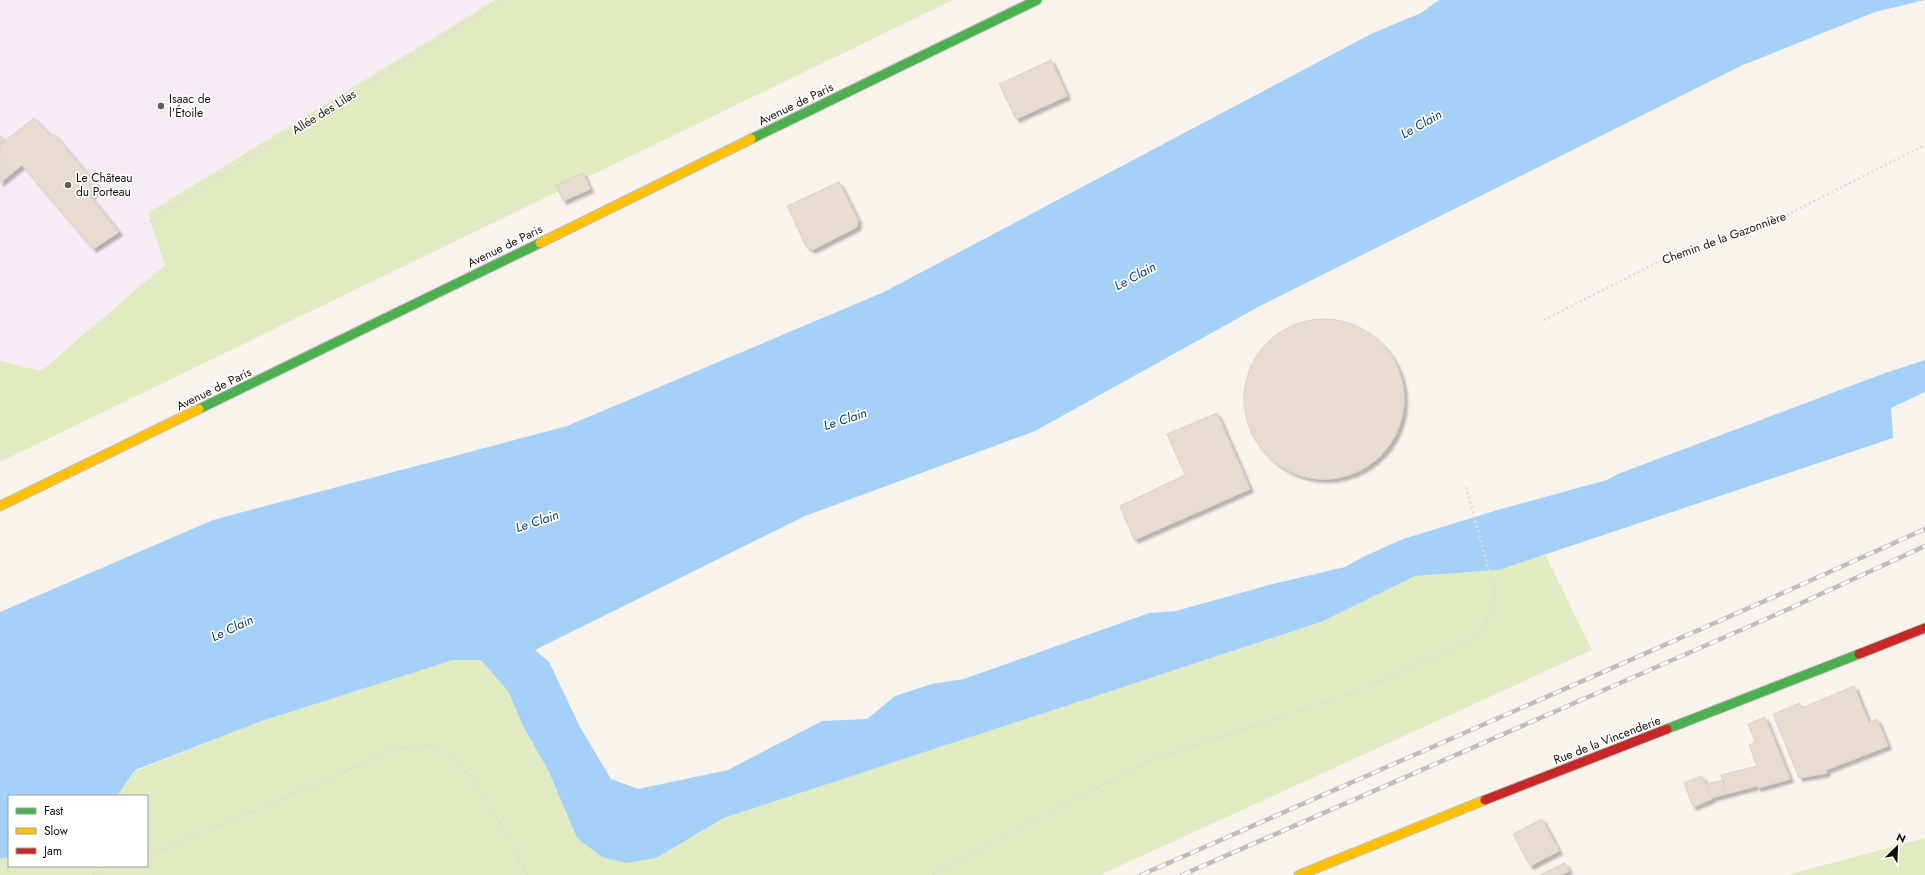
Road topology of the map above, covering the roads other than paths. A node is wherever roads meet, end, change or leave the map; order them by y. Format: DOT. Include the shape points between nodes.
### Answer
graph roads {
  1 [pos="1037,0"];
  2 [pos="1043,0"];
  3 [pos="1021,8"];
  4 [pos="0,506"];
  5 [pos="1925,628"];
  6 [pos="1299,875"];
  1 -- 3 [label="main road, Avenue de Paris"];
  2 -- 3 [label="main road, Avenue de Paris"];
  3 -- 4 [label="main road, Avenue de Paris"];
  5 -- 6 [label="main road, Rue de la Vincenderie"];
}
